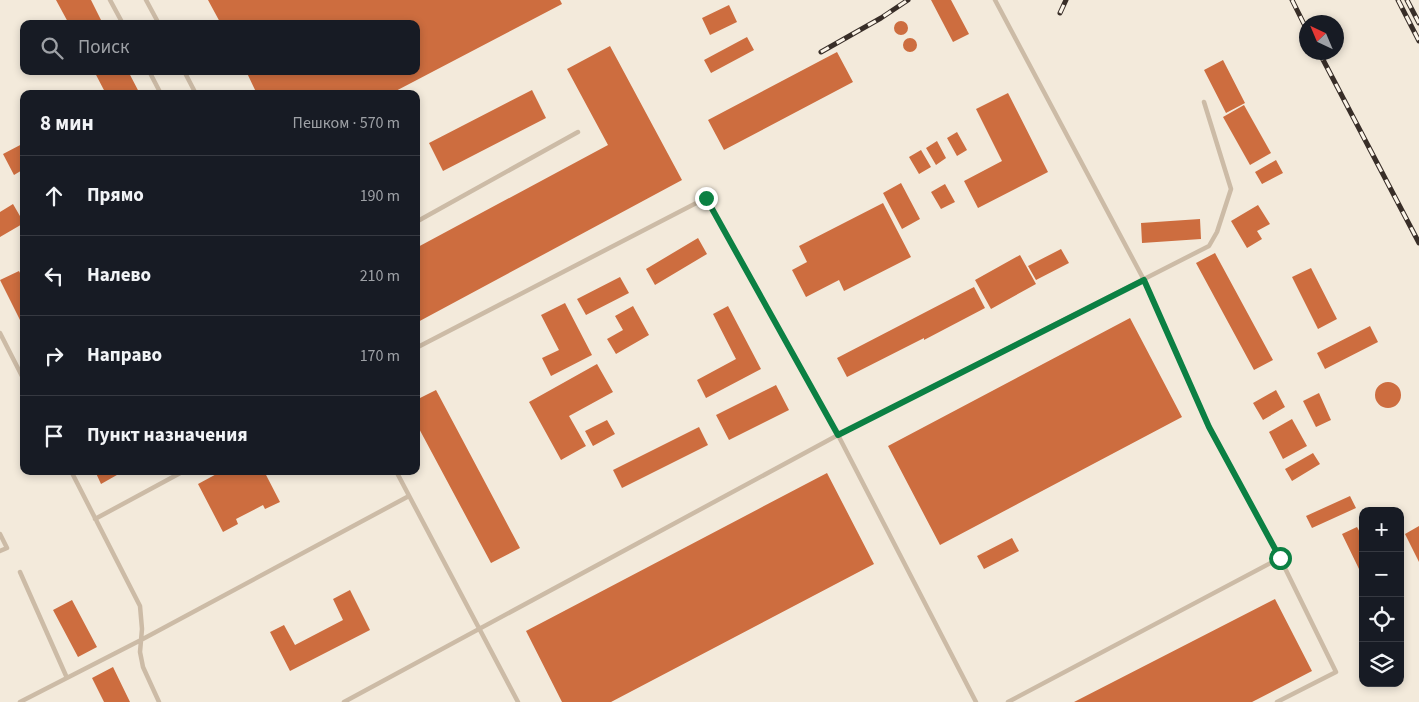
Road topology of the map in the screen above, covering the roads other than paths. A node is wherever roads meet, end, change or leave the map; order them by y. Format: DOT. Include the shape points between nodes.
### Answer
graph roads {
  1 [pos="110,0"];
  2 [pos="146,0"];
  3 [pos="995,0"];
  4 [pos="121,20"];
  5 [pos="157,20"];
  6 [pos="151,75"];
  7 [pos="186,75"];
  8 [pos="159,90"];
  9 [pos="194,90"];
  10 [pos="1204,102"];
  11 [pos="578,132"];
  12 [pos="420,220"];
  13 [pos="1144,280"];
  14 [pos="0,333"];
  15 [pos="420,346"];
  16 [pos="20,372"];
  17 [pos="838,435"];
  18 [pos="73,475"];
  19 [pos="177,475"];
  20 [pos="398,475"];
  21 [pos="409,496"];
  22 [pos="96,519"];
  23 [pos="0,534"];
  24 [pos="0,551"];
  25 [pos="1280,558"];
  26 [pos="20,572"];
  27 [pos="478,629"];
  28 [pos="141,640"];
  29 [pos="67,678"];
  30 [pos="20,702"];
  31 [pos="159,702"];
  32 [pos="344,702"];
  33 [pos="518,702"];
  34 [pos="976,702"];
  35 [pos="1008,702"];
  36 [pos="1277,702"];
  1 -- 4 [label="lane"];
  2 -- 5 [label="lane"];
  3 -- 13 [label="lane"];
  6 -- 8 [label="lane"];
  7 -- 9 [label="lane"];
  10 -- 13 [label="lane" via="1231,189 1217,232 1209,246"];
  11 -- 12 [label="lane"];
  13 -- 17 [label="lane"];
  13 -- 25 [label="lane" via="1209,427"];
  14 -- 16 [label="lane"];
  15 -- 17 [label="lane" via="706,198"];
  17 -- 27 [label="lane"];
  17 -- 34 [label="lane"];
  18 -- 22 [label="lane"];
  19 -- 22 [label="lane"];
  20 -- 21 [label="lane"];
  21 -- 27 [label="lane"];
  21 -- 28 [label="lane"];
  22 -- 28 [label="lane" via="140,606"];
  23 -- 24 [label="lane" via="7,548"];
  25 -- 35 [label="lane"];
  25 -- 36 [label="lane" via="1336,672"];
  26 -- 29 [label="lane"];
  27 -- 32 [label="lane"];
  27 -- 33 [label="lane"];
  28 -- 29 [label="lane"];
  28 -- 31 [label="lane" via="143,667"];
  29 -- 30 [label="lane"];
}
